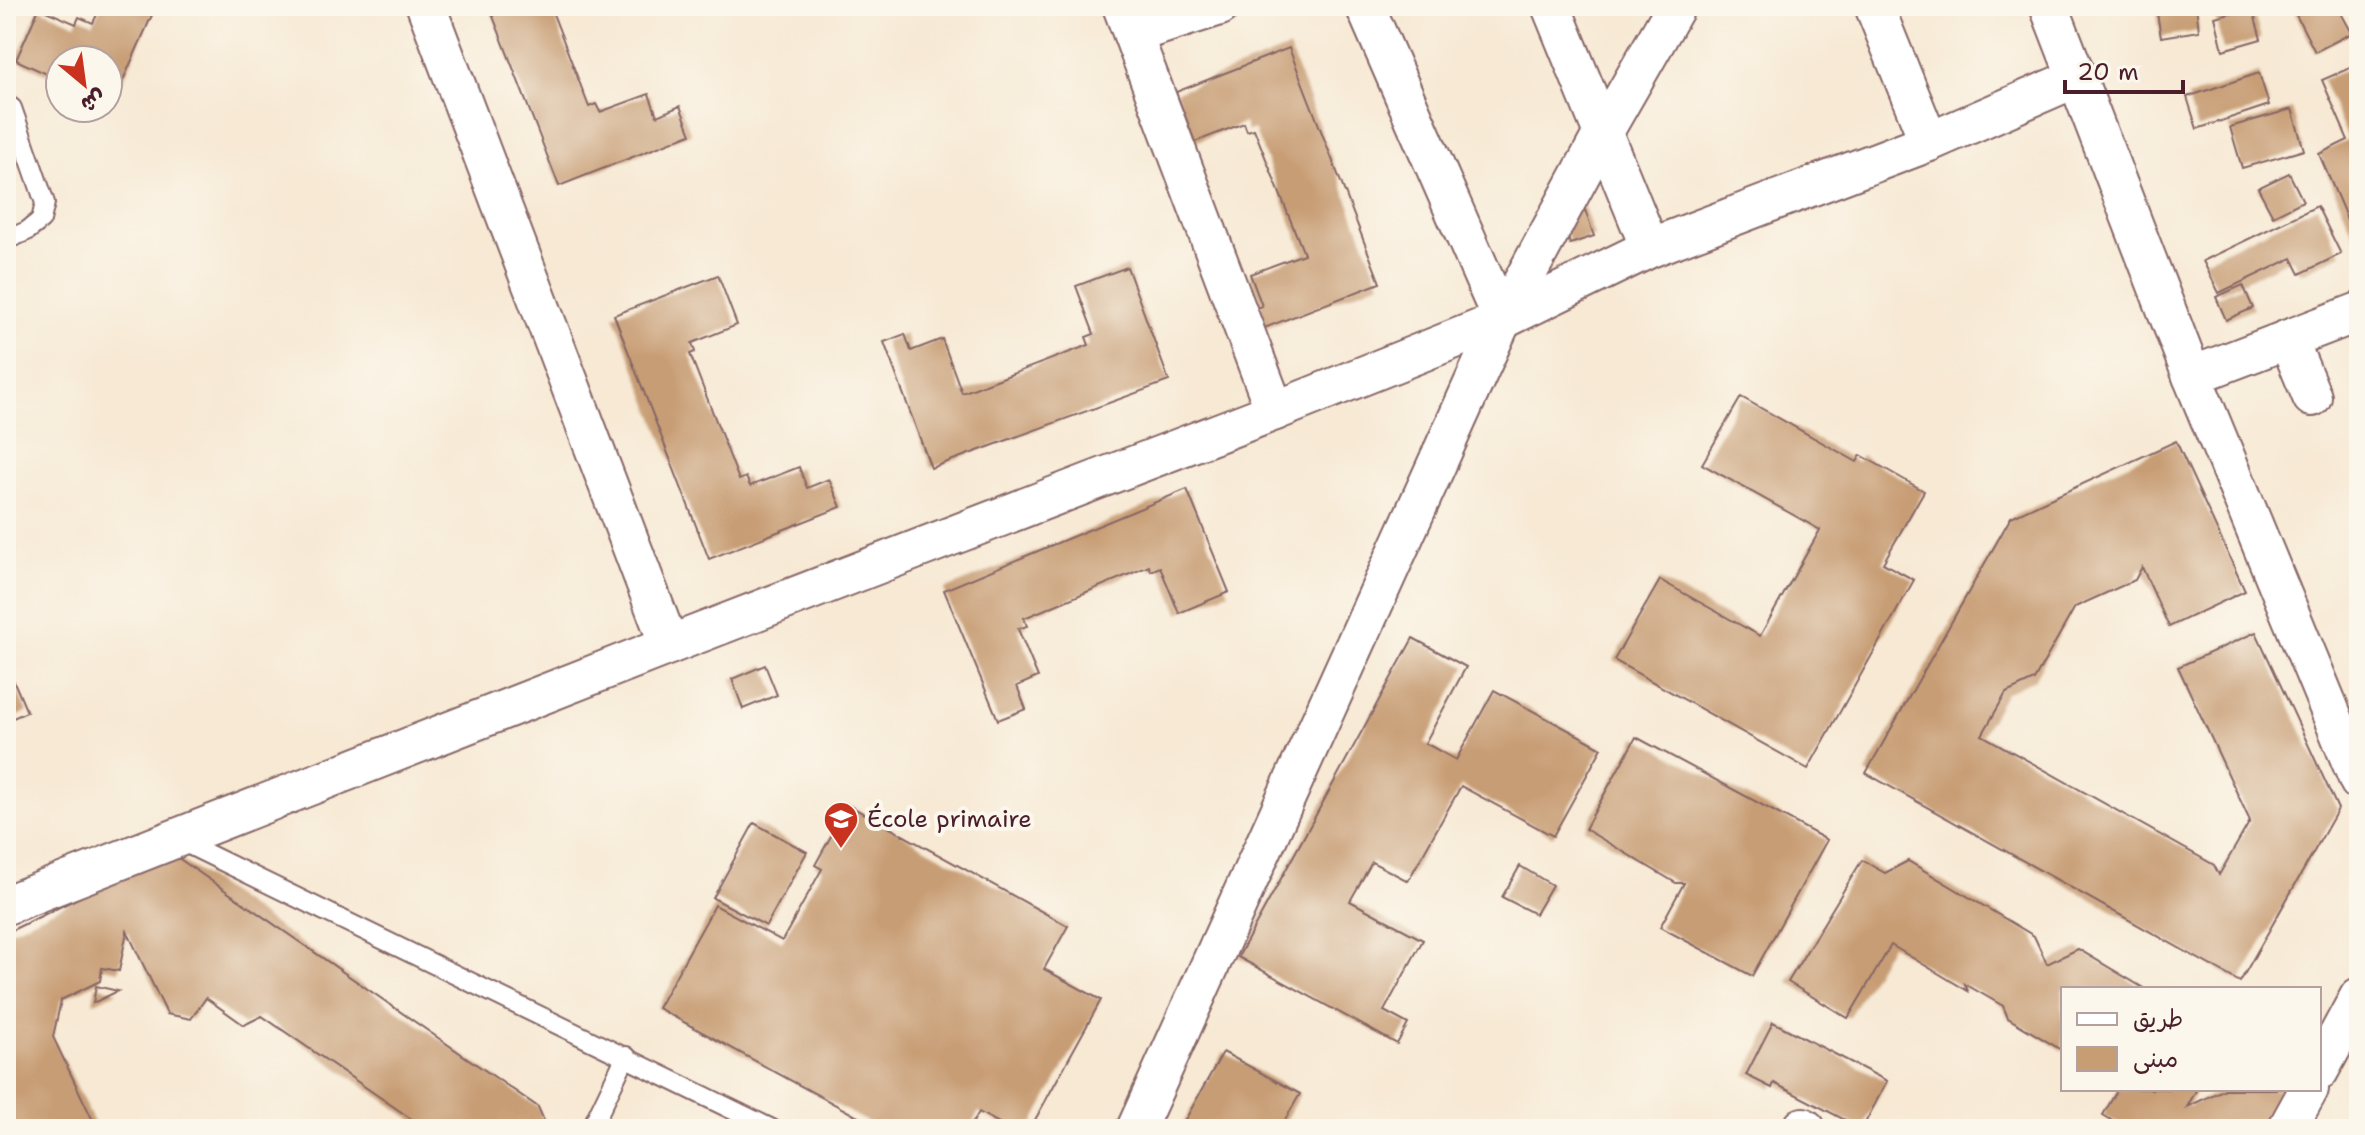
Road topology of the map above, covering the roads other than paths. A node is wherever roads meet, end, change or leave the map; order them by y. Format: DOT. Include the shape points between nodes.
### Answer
graph roads {
  1 [pos="426,6"];
  2 [pos="1220,6"];
  3 [pos="1365,6"];
  4 [pos="1551,6"];
  5 [pos="1676,6"];
  6 [pos="1874,6"];
  7 [pos="2049,6"];
  8 [pos="1127,20"];
  9 [pos="2076,78"];
  10 [pos="6,104"];
  11 [pos="1602,135"];
  12 [pos="1929,142"];
  13 [pos="6,240"];
  14 [pos="1650,248"];
  15 [pos="2359,312"];
  16 [pos="1502,320"];
  17 [pos="2288,339"];
  18 [pos="2192,376"];
  19 [pos="2312,397"];
  20 [pos="1275,411"];
  21 [pos="669,645"];
  22 [pos="2359,781"];
  23 [pos="177,838"];
  24 [pos="6,905"];
  25 [pos="2359,997"];
  26 [pos="626,1056"];
  27 [pos="2321,1067"];
  28 [pos="2308,1091"];
  29 [pos="591,1129"];
  30 [pos="772,1129"];
  31 [pos="1136,1129"];
  32 [pos="2287,1129"];
  1 -- 21 [label="street"];
  2 -- 8 [label="street"];
  3 -- 16 [label="street"];
  4 -- 11 [label="street"];
  5 -- 11 [label="street"];
  6 -- 12 [label="street"];
  7 -- 9 [label="street"];
  8 -- 20 [label="street"];
  9 -- 12 [label="street"];
  9 -- 18 [label="street"];
  10 -- 13 [label="lane" via="12,108 45,203 41,220"];
  11 -- 14 [label="street"];
  11 -- 16 [label="street"];
  12 -- 14 [label="street"];
  14 -- 16 [label="street"];
  15 -- 17 [label="street"];
  16 -- 20 [label="street"];
  16 -- 31 [label="street"];
  17 -- 18 [label="street"];
  17 -- 19 [label="street"];
  18 -- 22 [label="street"];
  20 -- 21 [label="street"];
  21 -- 23 [label="street"];
  23 -- 24 [label="street"];
  23 -- 26 [label="lane"];
  25 -- 27 [label="street"];
  26 -- 29 [label="lane"];
  26 -- 30 [label="lane"];
  28 -- 32 [label="street"];
}
